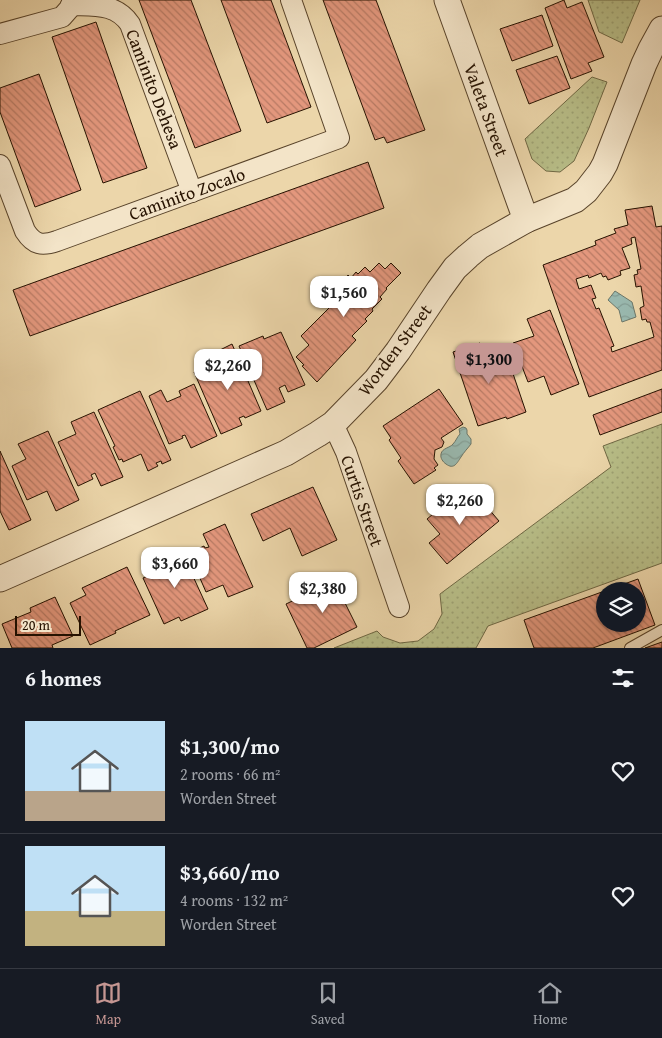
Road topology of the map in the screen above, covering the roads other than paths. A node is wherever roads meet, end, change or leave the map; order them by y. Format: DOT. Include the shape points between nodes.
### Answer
graph roads {
  1 [pos="290,0"];
  2 [pos="447,0"];
  3 [pos="73,3"];
  4 [pos="662,30"];
  5 [pos="0,34"];
  6 [pos="0,165"];
  7 [pos="192,192"];
  8 [pos="526,220"];
  9 [pos="333,424"];
  10 [pos="0,579"];
  11 [pos="399,607"];
  12 [pos="662,630"];
  13 [pos="630,648"];
  1 -- 7 [label="street, Caminito Zocalo" via="339,138"];
  2 -- 8 [label="street, Valeta Street"];
  3 -- 5 [label="street" via="58,19"];
  3 -- 7 [label="street, Caminito Dehesa" via="112,8 127,20"];
  4 -- 8 [label="street, Worden Street" via="651,49 600,173 574,200"];
  6 -- 7 [label="street, Caminito Zocalo" via="22,226 30,239 39,244 51,243"];
  8 -- 9 [label="street, Worden Street" via="480,246 455,268 388,366"];
  9 -- 10 [label="street, Worden Street" via="286,452"];
  9 -- 11 [label="street, Curtis Street" via="346,452"];
  12 -- 13 [label="lane"];
}
